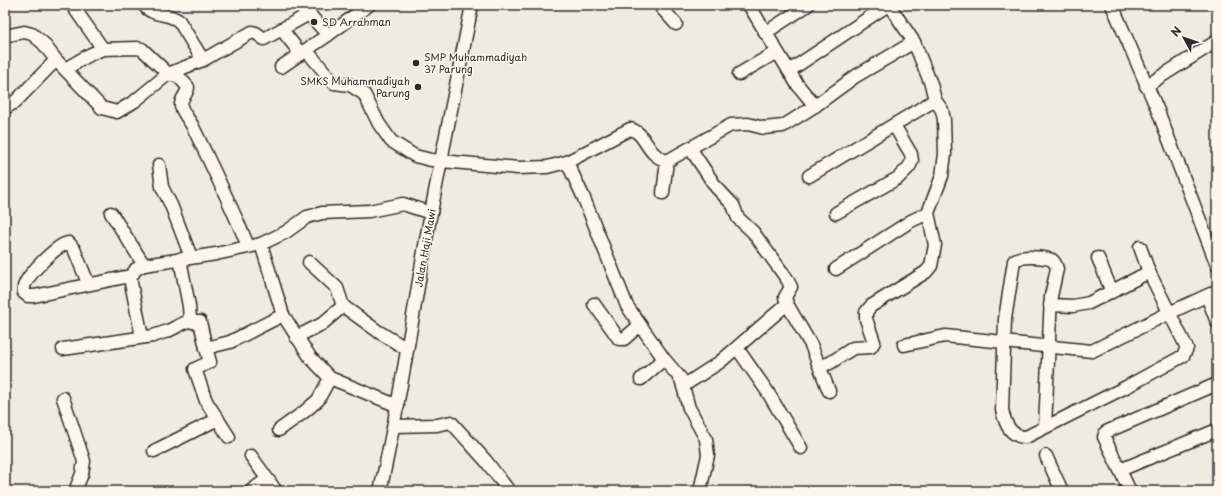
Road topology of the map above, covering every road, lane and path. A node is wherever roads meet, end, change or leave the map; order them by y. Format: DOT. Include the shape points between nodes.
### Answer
graph roads {
  1 [pos="72,5"];
  2 [pos="144,5"];
  3 [pos="369,5"];
  4 [pos="472,5"];
  5 [pos="659,5"];
  6 [pos="749,5"];
  7 [pos="808,5"];
  8 [pos="889,5"];
  9 [pos="1112,5"];
  10 [pos="306,10"];
  11 [pos="676,24"];
  12 [pos="282,30"];
  13 [pos="766,33"];
  14 [pos="328,35"];
  15 [pos="5,36"];
  16 [pos="1217,41"];
  17 [pos="914,42"];
  18 [pos="103,49"];
  19 [pos="304,52"];
  20 [pos="778,54"];
  21 [pos="56,60"];
  22 [pos="203,60"];
  23 [pos="281,67"];
  24 [pos="65,69"];
  25 [pos="789,71"];
  26 [pos="168,74"];
  27 [pos="739,74"];
  28 [pos="1146,86"];
  29 [pos="935,100"];
  30 [pos="815,106"];
  31 [pos="5,108"];
  32 [pos="894,125"];
  33 [pos="690,148"];
  34 [pos="442,161"];
  35 [pos="667,161"];
  36 [pos="567,162"];
  37 [pos="159,165"];
  38 [pos="808,176"];
  39 [pos="663,193"];
  40 [pos="111,213"];
  41 [pos="431,213"];
  42 [pos="836,213"];
  43 [pos="928,213"];
  44 [pos="261,244"];
  45 [pos="248,246"];
  46 [pos="1140,247"];
  47 [pos="186,258"];
  48 [pos="1098,258"];
  49 [pos="309,262"];
  50 [pos="144,264"];
  51 [pos="1217,265"];
  52 [pos="836,269"];
  53 [pos="1149,272"];
  54 [pos="130,276"];
  55 [pos="88,283"];
  56 [pos="1112,292"];
  57 [pos="1212,293"];
  58 [pos="594,304"];
  59 [pos="787,304"];
  60 [pos="1050,305"];
  61 [pos="343,306"];
  62 [pos="1169,312"];
  63 [pos="283,315"];
  64 [pos="190,320"];
  65 [pos="1217,322"];
  66 [pos="640,325"];
  67 [pos="142,337"];
  68 [pos="296,337"];
  69 [pos="1005,343"];
  70 [pos="904,346"];
  71 [pos="1048,347"];
  72 [pos="206,348"];
  73 [pos="737,348"];
  74 [pos="63,349"];
  75 [pos="407,349"];
  76 [pos="664,359"];
  77 [pos="820,366"];
  78 [pos="330,378"];
  79 [pos="641,379"];
  80 [pos="1217,384"];
  81 [pos="683,386"];
  82 [pos="829,391"];
  83 [pos="63,398"];
  84 [pos="398,406"];
  85 [pos="218,420"];
  86 [pos="394,426"];
  87 [pos="1045,427"];
  88 [pos="279,430"];
  89 [pos="1217,430"];
  90 [pos="229,437"];
  91 [pos="802,448"];
  92 [pos="154,451"];
  93 [pos="251,456"];
  94 [pos="1046,456"];
  95 [pos="1120,470"];
  96 [pos="266,479"];
  97 [pos="75,491"];
  98 [pos="251,491"];
  99 [pos="276,491"];
  100 [pos="380,491"];
  101 [pos="509,491"];
  102 [pos="700,491"];
  103 [pos="1062,491"];
  104 [pos="1130,491"];
  1 -- 18 [label="street"];
  2 -- 22 [label="street" via="150,12 173,17 179,21"];
  3 -- 14 [label="street"];
  4 -- 34 [label="street, Jalan Haji Mawi"];
  5 -- 11 [label="street"];
  6 -- 13 [label="street"];
  7 -- 13 [label="street"];
  8 -- 17 [label="street"];
  8 -- 25 [label="street"];
  9 -- 28 [label="street"];
  10 -- 12 [label="street"];
  10 -- 14 [label="street"];
  12 -- 19 [label="street"];
  12 -- 22 [label="street" via="264,39 252,32"];
  13 -- 20 [label="street"];
  14 -- 19 [label="street"];
  15 -- 21 [label="street" via="24,32 32,34"];
  16 -- 28 [label="street"];
  17 -- 29 [label="street"];
  17 -- 30 [label="street" via="856,76"];
  18 -- 24 [label="street"];
  18 -- 26 [label="street" via="142,49"];
  19 -- 23 [label="street"];
  19 -- 34 [label="street" via="334,83 350,85 364,94 391,141 415,156"];
  20 -- 25 [label="street"];
  20 -- 27 [label="street"];
  21 -- 24 [label="street"];
  21 -- 31 [label="street" via="15,102"];
  22 -- 26 [label="street"];
  24 -- 26 [label="street" via="102,108 112,112 130,105"];
  25 -- 30 [label="street"];
  26 -- 45 [label="street" via="178,76 188,87 181,101 181,108 230,201"];
  28 -- 51 [label="street"];
  29 -- 32 [label="street"];
  29 -- 43 [label="street" via="942,110 944,120 945,154 942,176"];
  30 -- 33 [label="street" via="783,126 731,126"];
  32 -- 38 [label="street"];
  32 -- 42 [label="street" via="911,154 912,161 909,167 898,178"];
  33 -- 35 [label="street"];
  33 -- 59 [label="street" via="716,187 733,205 738,218 753,232 787,279 791,287 785,297"];
  34 -- 36 [label="street" via="518,168 547,167"];
  34 -- 41 [label="street, Jalan Haji Mawi"];
  35 -- 36 [label="street" via="655,156 641,135 630,129"];
  35 -- 39 [label="street"];
  36 -- 66 [label="street" via="627,306"];
  37 -- 47 [label="street" via="162,187 171,205"];
  40 -- 50 [label="street"];
  41 -- 44 [label="street" via="403,204 369,211 322,213 307,217 286,232"];
  41 -- 75 [label="street, Jalan Haji Mawi"];
  43 -- 52 [label="street"];
  43 -- 77 [label="street" via="935,245 933,258 926,272 866,312 874,342 871,347 853,348 830,363"];
  44 -- 45 [label="street"];
  44 -- 63 [label="street"];
  45 -- 47 [label="street"];
  46 -- 53 [label="street"];
  47 -- 50 [label="street"];
  47 -- 64 [label="street"];
  48 -- 56 [label="street"];
  49 -- 61 [label="street" via="337,288"];
  50 -- 54 [label="street" via="136,268"];
  53 -- 56 [label="street"];
  53 -- 62 [label="street"];
  54 -- 55 [label="street"];
  54 -- 67 [label="street"];
  55 -- 55 [label="street" via="74,249 69,243 64,243 52,252 29,278 24,285 24,293 34,296"];
  56 -- 60 [label="street" via="1083,305"];
  57 -- 62 [label="street"];
  57 -- 65 [label="street"];
  58 -- 66 [label="street" via="619,339"];
  59 -- 73 [label="street"];
  59 -- 77 [label="street"];
  60 -- 69 [label="street" via="1056,265 1050,260 1017,258 1012,266 1005,319"];
  60 -- 71 [label="street"];
  61 -- 68 [label="street" via="322,324"];
  61 -- 75 [label="street"];
  62 -- 71 [label="street" via="1092,351"];
  62 -- 87 [label="street" via="1187,348 1183,356"];
  63 -- 68 [label="street"];
  63 -- 72 [label="street" via="230,342"];
  64 -- 67 [label="street" via="168,331"];
  64 -- 72 [label="street" via="200,322"];
  66 -- 76 [label="street"];
  67 -- 74 [label="street"];
  68 -- 78 [label="street"];
  69 -- 70 [label="street" via="945,336"];
  69 -- 71 [label="street"];
  69 -- 87 [label="street" via="1002,410 1004,420 1018,437 1026,437"];
  71 -- 87 [label="street"];
  72 -- 85 [label="street" via="210,362 195,369 206,401"];
  73 -- 81 [label="street"];
  73 -- 91 [label="street"];
  75 -- 84 [label="street, Jalan Haji Mawi"];
  76 -- 79 [label="street"];
  76 -- 81 [label="street" via="676,372"];
  77 -- 82 [label="street"];
  78 -- 84 [label="street"];
  78 -- 88 [label="street" via="318,400"];
  80 -- 95 [label="street" via="1106,432 1104,437"];
  81 -- 102 [label="street" via="707,447"];
  83 -- 97 [label="street" via="84,461"];
  84 -- 86 [label="street, Jalan Haji Mawi"];
  85 -- 90 [label="street"];
  85 -- 92 [label="street"];
  86 -- 100 [label="street, Jalan Haji Mawi"];
  86 -- 101 [label="street" via="437,425 451,422"];
  89 -- 95 [label="street"];
  93 -- 96 [label="street"];
  94 -- 103 [label="street"];
  95 -- 104 [label="street"];
  96 -- 98 [label="street"];
  96 -- 99 [label="street"];
}
